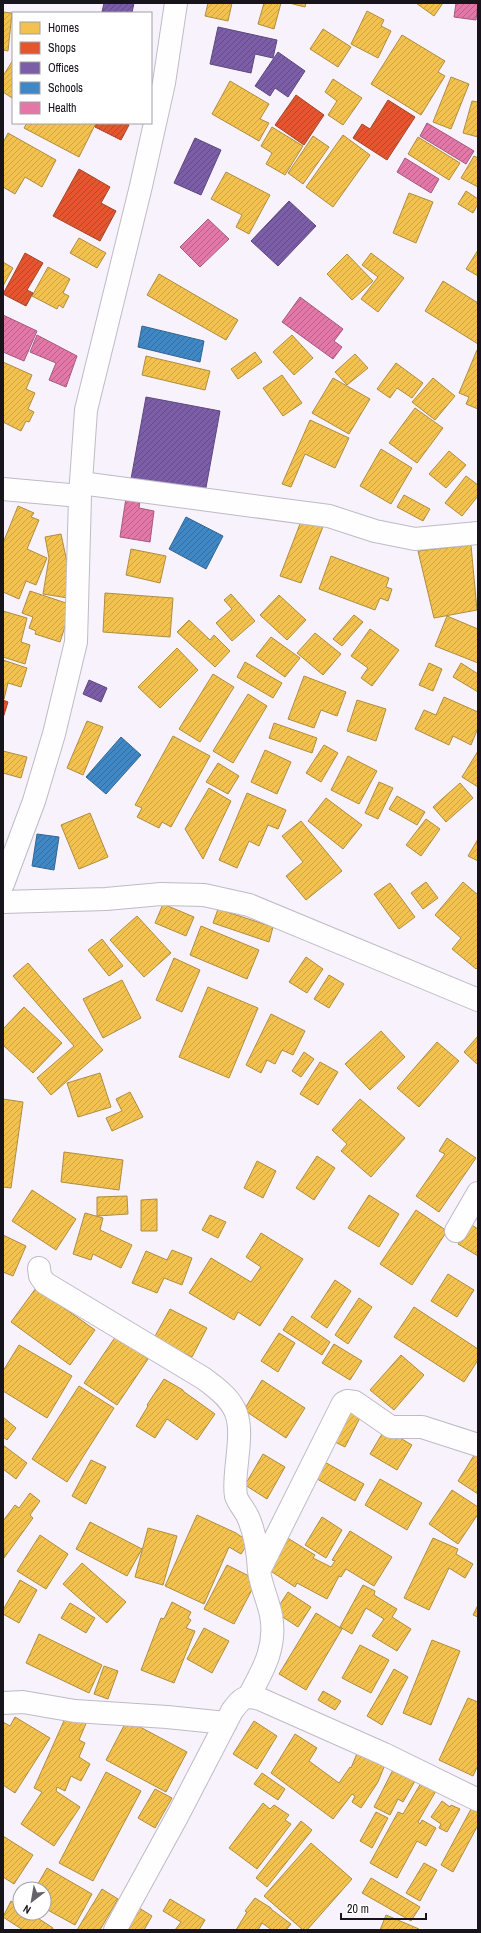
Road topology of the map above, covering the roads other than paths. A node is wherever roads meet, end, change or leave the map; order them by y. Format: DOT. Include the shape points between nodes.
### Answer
graph roads {
  1 [pos="176,3"];
  2 [pos="3,489"];
  3 [pos="80,489"];
  4 [pos="478,533"];
  5 [pos="3,884"];
  6 [pos="3,902"];
  7 [pos="478,1000"];
  8 [pos="478,1193"];
  9 [pos="456,1231"];
  10 [pos="39,1268"];
  11 [pos="478,1445"];
  12 [pos="259,1571"];
  13 [pos="249,1696"];
  14 [pos="3,1702"];
  15 [pos="226,1723"];
  16 [pos="478,1800"];
  17 [pos="115,1930"];
  1 -- 3 [label="street" via="164,83 145,171 86,410"];
  2 -- 3 [label="street"];
  3 -- 4 [label="street" via="329,516 375,531 415,539"];
  3 -- 5 [label="street" via="76,642 52,742"];
  6 -- 7 [label="street" via="161,894 204,895 249,905"];
  8 -- 9 [label="street"];
  10 -- 12 [label="street" via="40,1276 45,1283 203,1378 219,1389 231,1403 239,1419 236,1496 248,1517 258,1546"];
  11 -- 12 [label="street" via="422,1427 391,1427 355,1402 343,1402"];
  12 -- 13 [label="street" via="272,1617 272,1638 268,1661"];
  13 -- 15 [label="street" via="241,1699"];
  13 -- 16 [label="street" via="384,1754"];
  14 -- 15 [label="street" via="22,1702 75,1711"];
  15 -- 17 [label="street"];
}
